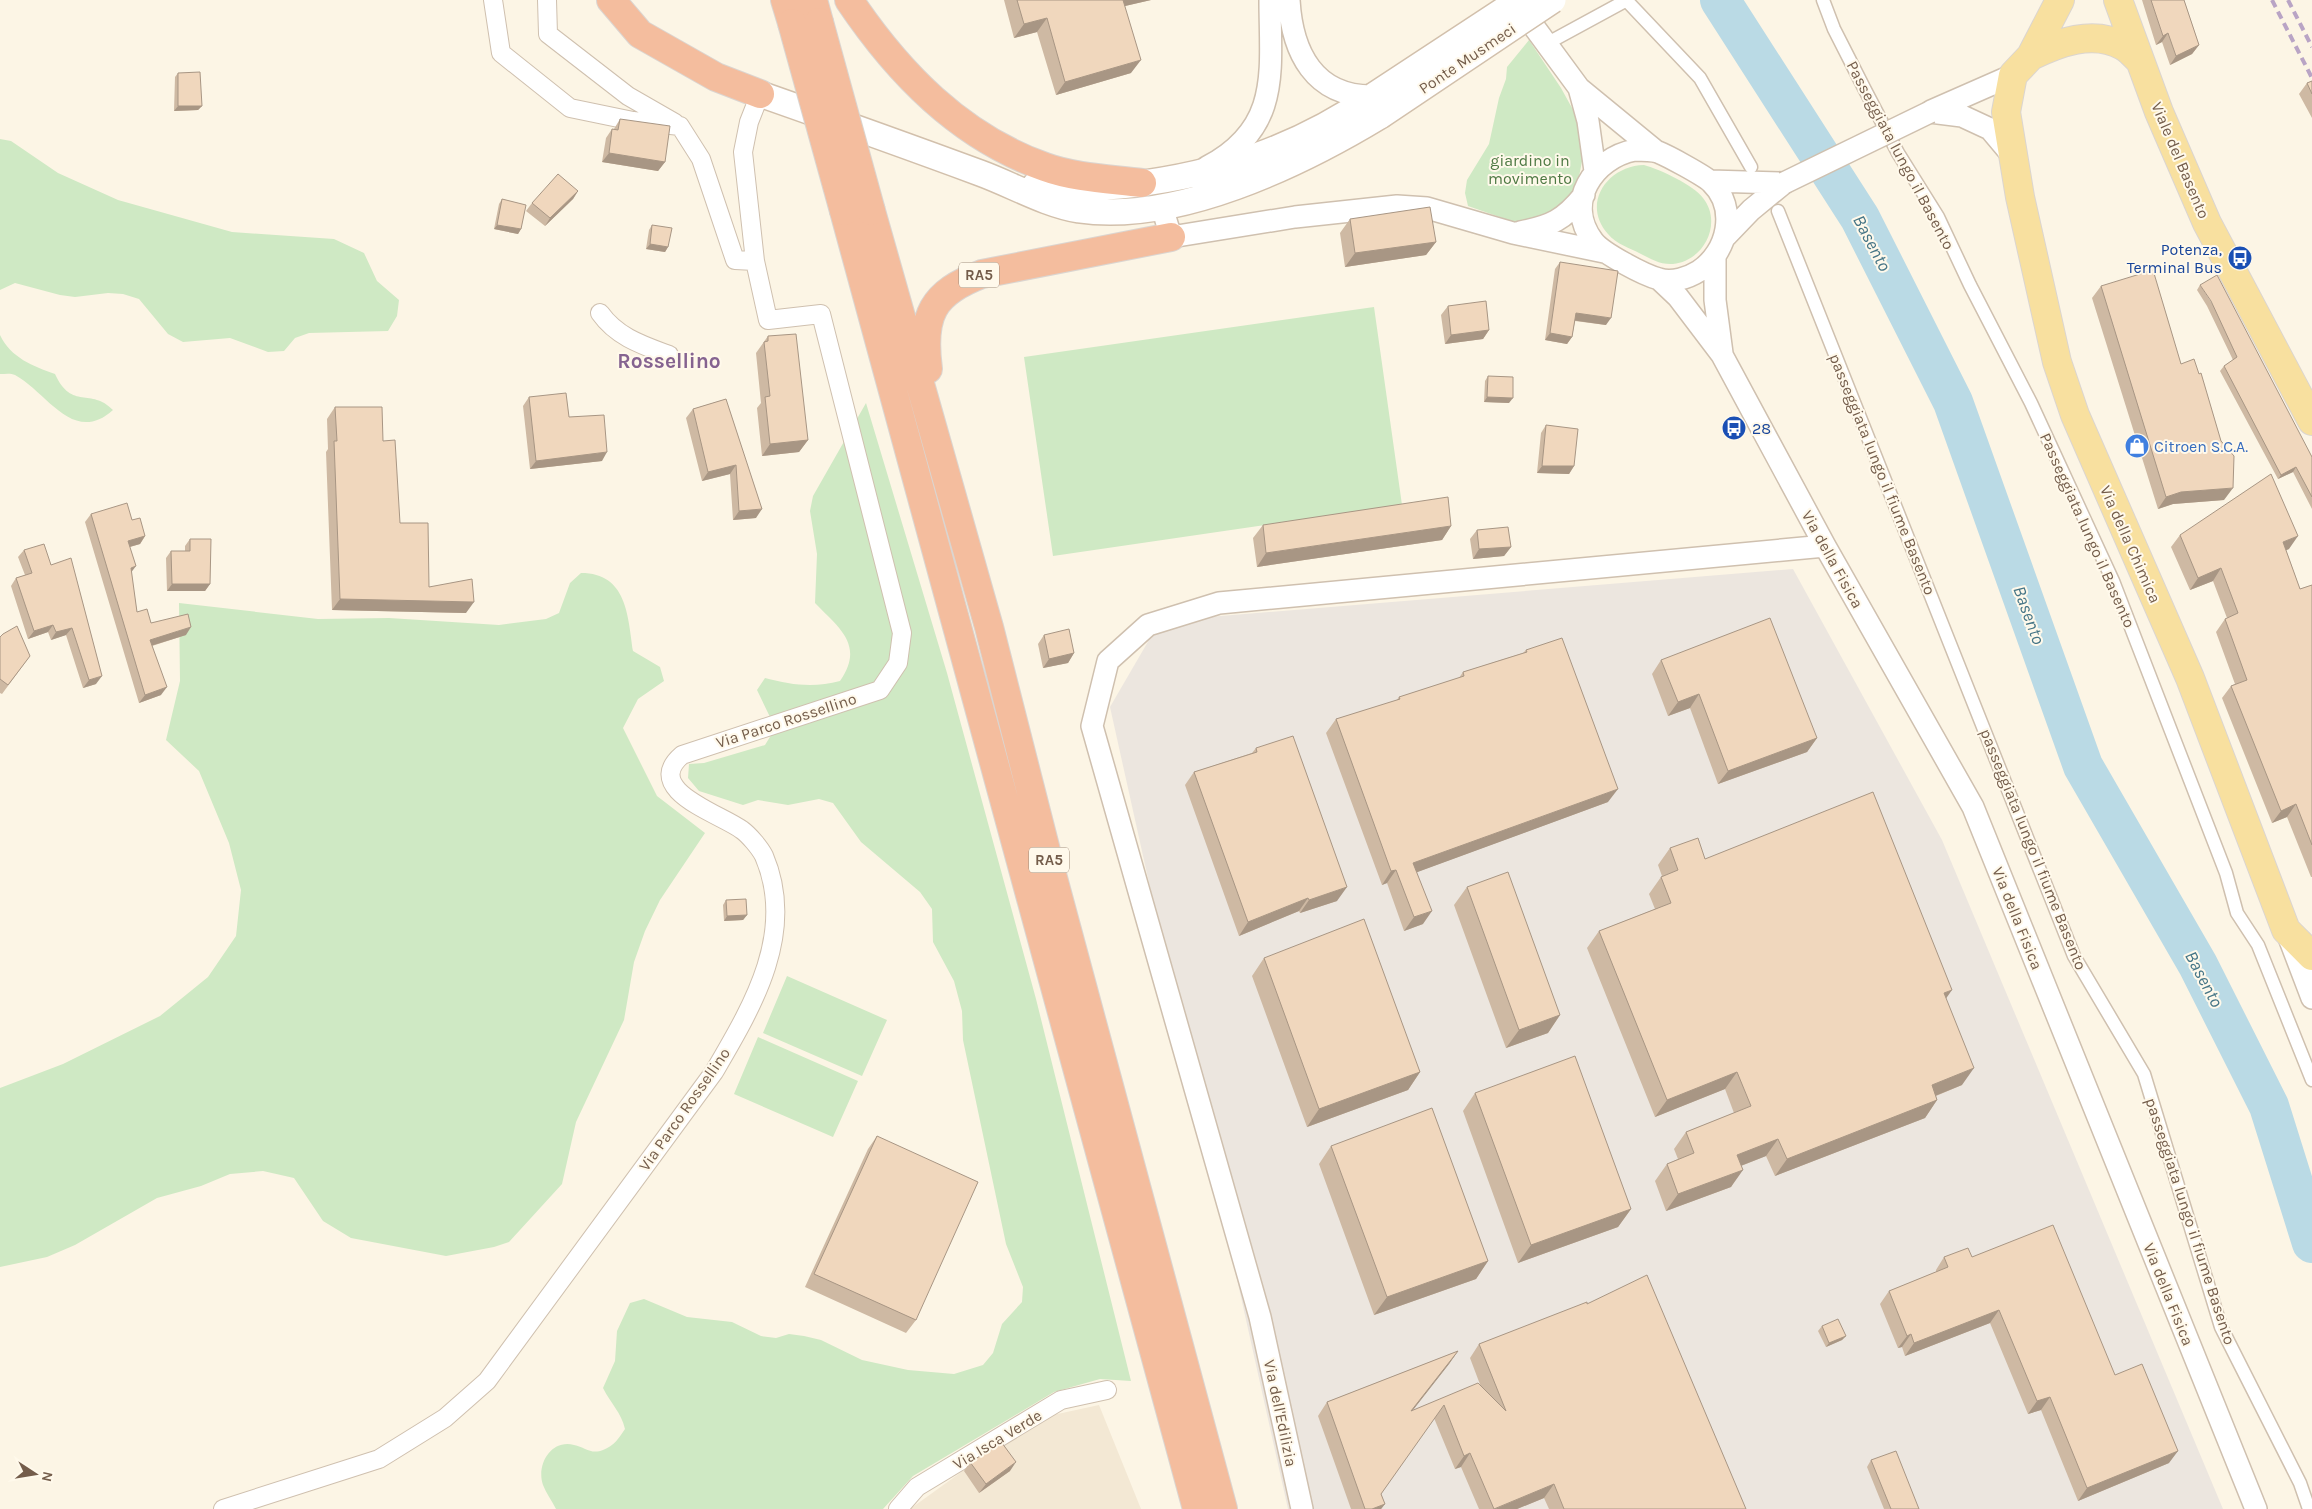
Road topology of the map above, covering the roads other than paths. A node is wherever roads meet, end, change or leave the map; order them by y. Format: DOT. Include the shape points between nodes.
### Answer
graph roads {
  1 [pos="494,0"];
  2 [pos="547,0"];
  3 [pos="611,0"];
  4 [pos="849,0"];
  5 [pos="1270,0"];
  6 [pos="1289,0"];
  7 [pos="1514,0"];
  8 [pos="1519,0"];
  9 [pos="1553,0"];
  10 [pos="1823,0"];
  11 [pos="2060,0"];
  12 [pos="2118,0"];
  13 [pos="1628,1"];
  14 [pos="788,11"];
  15 [pos="816,11"];
  16 [pos="1546,44"];
  17 [pos="2140,61"];
  18 [pos="2022,66"];
  19 [pos="1579,88"];
  20 [pos="760,94"];
  21 [pos="1377,106"];
  22 [pos="1930,112"];
  23 [pos="680,126"];
  24 [pos="1658,152"];
  25 [pos="2011,154"];
  26 [pos="1751,167"];
  27 [pos="1595,171"];
  28 [pos="1184,175"];
  29 [pos="994,178"];
  30 [pos="1710,181"];
  31 [pos="1142,183"];
  32 [pos="1784,183"];
  33 [pos="1584,195"];
  34 [pos="1162,208"];
  35 [pos="1778,211"];
  36 [pos="1514,233"];
  37 [pos="1726,236"];
  38 [pos="1171,237"];
  39 [pos="1604,252"];
  40 [pos="1715,257"];
  41 [pos="754,261"];
  42 [pos="1659,279"];
  43 [pos="600,313"];
  44 [pos="669,355"];
  45 [pos="1722,355"];
  46 [pos="2312,421"];
  47 [pos="937,442"];
  48 [pos="1825,546"];
  49 [pos="2286,930"];
  50 [pos="2312,956"];
  51 [pos="2312,998"];
  52 [pos="2312,1080"];
  53 [pos="1107,1390"];
  54 [pos="223,1509"];
  55 [pos="898,1509"];
  56 [pos="1197,1509"];
  57 [pos="1223,1509"];
  58 [pos="1302,1509"];
  59 [pos="2256,1509"];
  60 [pos="2309,1509"];
  1 -- 23 [label="street" via="501,53 570,108 633,121"];
  2 -- 23 [label="street" via="548,34 628,96"];
  3 -- 20 [label="highway" via="640,34 716,77"];
  4 -- 31 [label="highway" via="875,39 934,102 966,127 1045,167"];
  5 -- 28 [label="street" via="1272,71 1256,121 1239,143 1218,161"];
  6 -- 21 [label="street" via="1293,32 1312,73 1334,89 1360,96"];
  7 -- 16 [label="street"];
  8 -- 21 [label="main road, Ponte Musmeci, bridge"];
  9 -- 21 [label="main road, Ponte Musmeci, bridge"];
  10 -- 52 [label="street, Passeggiata lungo il Basento" via="1898,153 1938,217 2031,403 2113,581 2223,864 2237,913 2258,945"];
  11 -- 18 [label="main road, Via della Chimica"];
  12 -- 17 [label="main road, Viale del Basento"];
  13 -- 16 [label="street"];
  13 -- 26 [label="street" via="1700,78"];
  14 -- 56 [label="highway, RA5, bridge"];
  15 -- 47 [label="highway, RA5, bridge"];
  16 -- 19 [label="street"];
  17 -- 18 [label="main road" via="2123,46 2104,39 2086,38 2068,40"];
  17 -- 46 [label="main road, Viale del Basento" via="2207,222"];
  18 -- 22 [label="street"];
  18 -- 25 [label="main road, Via della Chimica" via="2006,112"];
  19 -- 24 [label="street"];
  19 -- 27 [label="street" via="1588,121"];
  20 -- 29 [label="main road"];
  20 -- 41 [label="street" via="742,152"];
  21 -- 28 [label="main road" via="1234,165"];
  21 -- 34 [label="main road" via="1302,160 1238,186"];
  22 -- 25 [label="street" via="1962,116 1990,129"];
  22 -- 32 [label="street, bridge"];
  23 -- 41 [label="street" via="701,159 734,260"];
  24 -- 27 [label="street" via="1623,152"];
  24 -- 30 [label="street"];
  25 -- 49 [label="main road, Via della Chimica" via="2057,362 2074,416 2190,678"];
  27 -- 33 [label="street"];
  28 -- 31 [label="main road"];
  29 -- 31 [label="main road" via="1061,190"];
  29 -- 34 [label="main road" via="1040,199 1081,210 1112,212"];
  30 -- 32 [label="street"];
  30 -- 37 [label="street" via="1723,201"];
  32 -- 37 [label="street"];
  33 -- 36 [label="street" via="1557,222"];
  33 -- 39 [label="street" via="1582,207 1587,232"];
  34 -- 38 [label="street"];
  35 -- 60 [label="street, passeggiata lungo il fiume Basento" via="2074,956 2144,1074 2221,1327 2300,1483"];
  36 -- 38 [label="street" via="1428,208 1397,206 1295,217"];
  36 -- 39 [label="street"];
  37 -- 40 [label="street"];
  38 -- 47 [label="highway, RA5" via="982,274 944,293 931,314 925,349"];
  39 -- 42 [label="street"];
  40 -- 42 [label="street" via="1684,278"];
  40 -- 45 [label="street" via="1715,300"];
  41 -- 54 [label="street, Via Parco Rossellino" via="768,320 821,314 902,633 898,663 880,690 682,754 672,766 672,781 680,794 743,830 763,854 772,881 776,918 770,962 746,1017 714,1072 487,1381 445,1418 379,1459"];
  42 -- 45 [label="street" via="1678,297"];
  43 -- 44 [label="street" via="608,324 630,340"];
  45 -- 48 [label="street, Via della Fisica"];
  47 -- 57 [label="highway, RA5"];
  48 -- 58 [label="street, Via dell'Edilizia" via="1219,604 1148,625 1108,661 1092,726 1260,1317"];
  48 -- 59 [label="street, Via della Fisica" via="1973,808"];
  49 -- 50 [label="main road"];
  49 -- 51 [label="street, Via della Chimica"];
  53 -- 55 [label="street, Via Isca Verde" via="1062,1400 917,1488"];
}
